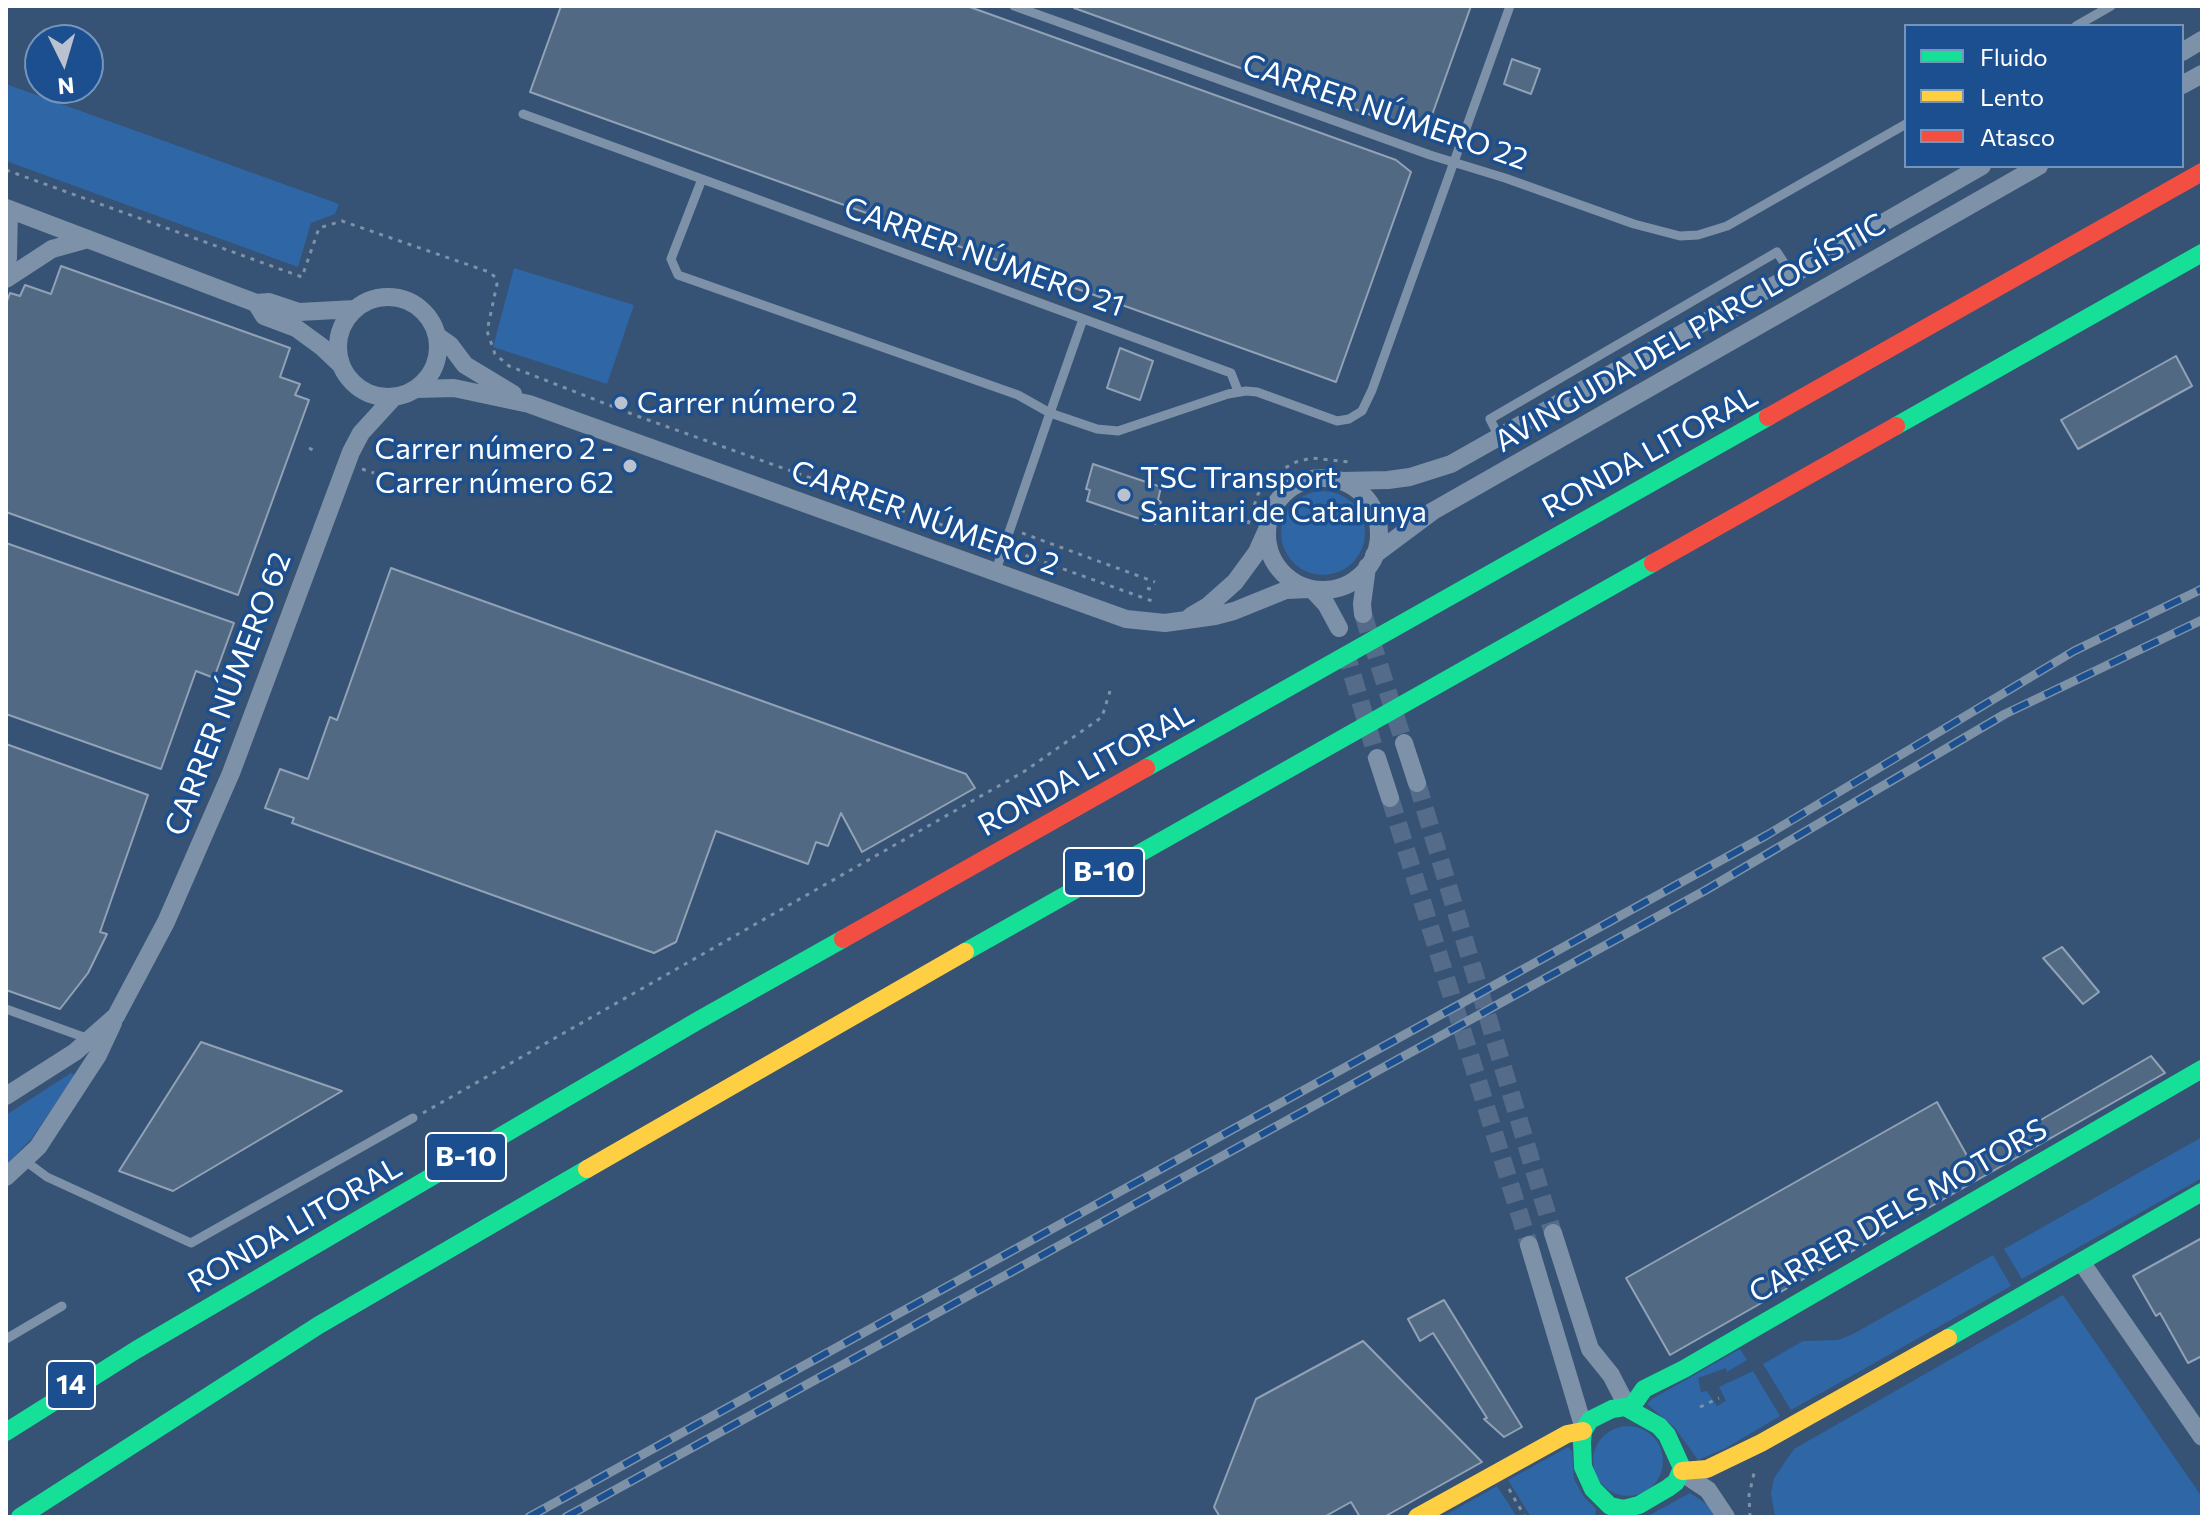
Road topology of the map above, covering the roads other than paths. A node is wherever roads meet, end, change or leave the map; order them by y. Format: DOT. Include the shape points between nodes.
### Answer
graph roads {
  1 [pos="1014,6"];
  2 [pos="1510,6"];
  3 [pos="2111,6"];
  4 [pos="2080,24"];
  5 [pos="2202,40"];
  6 [pos="2184,51"];
  7 [pos="2202,74"];
  8 [pos="2184,84"];
  9 [pos="523,114"];
  10 [pos="1904,125"];
  11 [pos="1453,163"];
  12 [pos="1979,168"];
  13 [pos="2035,168"];
  14 [pos="2202,172"];
  15 [pos="702,179"];
  16 [pos="7,210"];
  17 [pos="88,239"];
  18 [pos="2202,253"];
  19 [pos="6,264"];
  20 [pos="1792,275"];
  21 [pos="6,279"];
  22 [pos="256,303"];
  23 [pos="355,309"];
  24 [pos="1083,319"];
  25 [pos="437,336"];
  26 [pos="342,366"];
  27 [pos="416,389"];
  28 [pos="1238,391"];
  29 [pos="394,397"];
  30 [pos="529,404"];
  31 [pos="1050,413"];
  32 [pos="1499,437"];
  33 [pos="1341,481"];
  34 [pos="1267,530"];
  35 [pos="1371,561"];
  36 [pos="995,573"];
  37 [pos="1310,589"];
  38 [pos="1363,614"];
  39 [pos="1182,621"];
  40 [pos="1339,628"];
  41 [pos="1404,743"];
  42 [pos="1377,758"];
  43 [pos="1417,783"];
  44 [pos="1390,798"];
  45 [pos="6,1009"];
  46 [pos="116,1016"];
  47 [pos="89,1039"];
  48 [pos="2202,1069"];
  49 [pos="6,1096"];
  50 [pos="413,1118"];
  51 [pos="24,1160"];
  52 [pos="6,1177"];
  53 [pos="2202,1192"];
  54 [pos="1553,1233"];
  55 [pos="1529,1245"];
  56 [pos="2082,1263"];
  57 [pos="62,1306"];
  58 [pos="6,1339"];
  59 [pos="136,1350"];
  60 [pos="1629,1409"];
  61 [pos="6,1420"];
  62 [pos="1584,1430"];
  63 [pos="6,1432"];
  64 [pos="2202,1437"];
  65 [pos="1682,1472"];
  66 [pos="1619,1513"];
  67 [pos="20,1517"];
  68 [pos="1417,1517"];
  69 [pos="1726,1517"];
  1 -- 11 [label="lane, CARRER NÚMERO 22"];
  2 -- 11 [label="lane"];
  3 -- 4 [label="lane"];
  5 -- 6 [label="street"];
  7 -- 8 [label="street"];
  9 -- 15 [label="lane, CARRER NÚMERO 21"];
  10 -- 11 [label="lane, CARRER NÚMERO 22" via="1743,218 1698,235 1659,232"];
  11 -- 28 [label="lane" via="1366,403 1355,416 1337,421 1257,392"];
  12 -- 20 [label="street, AVINGUDA DEL PARC LOGÍSTIC"];
  13 -- 35 [label="street, AVINGUDA DEL PARC LOGÍSTIC" via="1433,511"];
  14 -- 59 [label="main road, RONDA LITORAL / B-10" via="699,1020"];
  15 -- 24 [label="lane, CARRER NÚMERO 21"];
  15 -- 31 [label="lane" via="671,259 678,275 1018,395"];
  16 -- 17 [label="street"];
  16 -- 19 [label="street"];
  17 -- 21 [label="street" via="52,249"];
  17 -- 22 [label="street"];
  18 -- 67 [label="main road, B-10" via="705,1101 319,1325"];
  20 -- 32 [label="street, AVINGUDA DEL PARC LOGÍSTIC"];
  20 -- 32 [label="lane" via="1777,252 1490,419"];
  22 -- 23 [label="street" via="299,312"];
  22 -- 26 [label="street" via="264,316 296,328"];
  23 -- 25 [label="street" via="380,297 403,299 424,311"];
  23 -- 26 [label="street" via="339,336"];
  24 -- 28 [label="lane, CARRER NÚMERO 21" via="1231,373"];
  24 -- 31 [label="lane"];
  25 -- 27 [label="street" via="435,366"];
  25 -- 30 [label="street, CARRER NÚMERO 2" via="465,365"];
  26 -- 29 [label="street" via="361,390"];
  27 -- 29 [label="street"];
  27 -- 30 [label="street, CARRER NÚMERO 2" via="454,388"];
  28 -- 31 [label="lane" via="1108,432"];
  29 -- 46 [label="street, CARRER NÚMERO 62" via="351,452 231,773 166,922"];
  30 -- 36 [label="street, CARRER NÚMERO 2"];
  31 -- 36 [label="lane"];
  32 -- 33 [label="street, AVINGUDA DEL PARC LOGÍSTIC" via="1432,472"];
  33 -- 34 [label="street" via="1309,480 1293,487 1279,498"];
  33 -- 35 [label="street" via="1358,490 1374,512 1379,538"];
  34 -- 37 [label="street" via="1275,563 1286,577"];
  34 -- 39 [label="street" via="1235,582"];
  35 -- 37 [label="street" via="1351,582 1335,589"];
  35 -- 38 [label="street"];
  36 -- 39 [label="street, CARRER NÚMERO 2" via="1126,619"];
  37 -- 39 [label="street, CARRER NÚMERO 2" via="1286,590 1234,611"];
  37 -- 40 [label="street"];
  41 -- 43 [label="street"];
  42 -- 44 [label="street"];
  45 -- 47 [label="lane"];
  46 -- 47 [label="street, CARRER NÚMERO 62"];
  46 -- 51 [label="street, CARRER NÚMERO 62" via="98,1055"];
  47 -- 49 [label="street, CARRER NÚMERO 62"];
  48 -- 60 [label="main road, CARRER DELS MOTORS" via="1644,1389"];
  50 -- 51 [label="lane" via="191,1243 47,1177"];
  51 -- 52 [label="street, CARRER NÚMERO 62"];
  53 -- 56 [label="main road"];
  54 -- 60 [label="street" via="1590,1349"];
  55 -- 62 [label="street"];
  56 -- 64 [label="street"];
  56 -- 65 [label="main road" via="1761,1443 1707,1469"];
  57 -- 58 [label="lane"];
  59 -- 61 [label="main road, 14"];
  59 -- 63 [label="main road, RONDA LITORAL / B-10"];
  60 -- 62 [label="main road" via="1600,1414"];
  60 -- 65 [label="main road" via="1667,1435"];
  62 -- 66 [label="main road" via="1587,1479"];
  62 -- 68 [label="main road" via="1567,1434"];
  65 -- 66 [label="main road" via="1668,1488"];
  65 -- 69 [label="street" via="1708,1490"];
}
